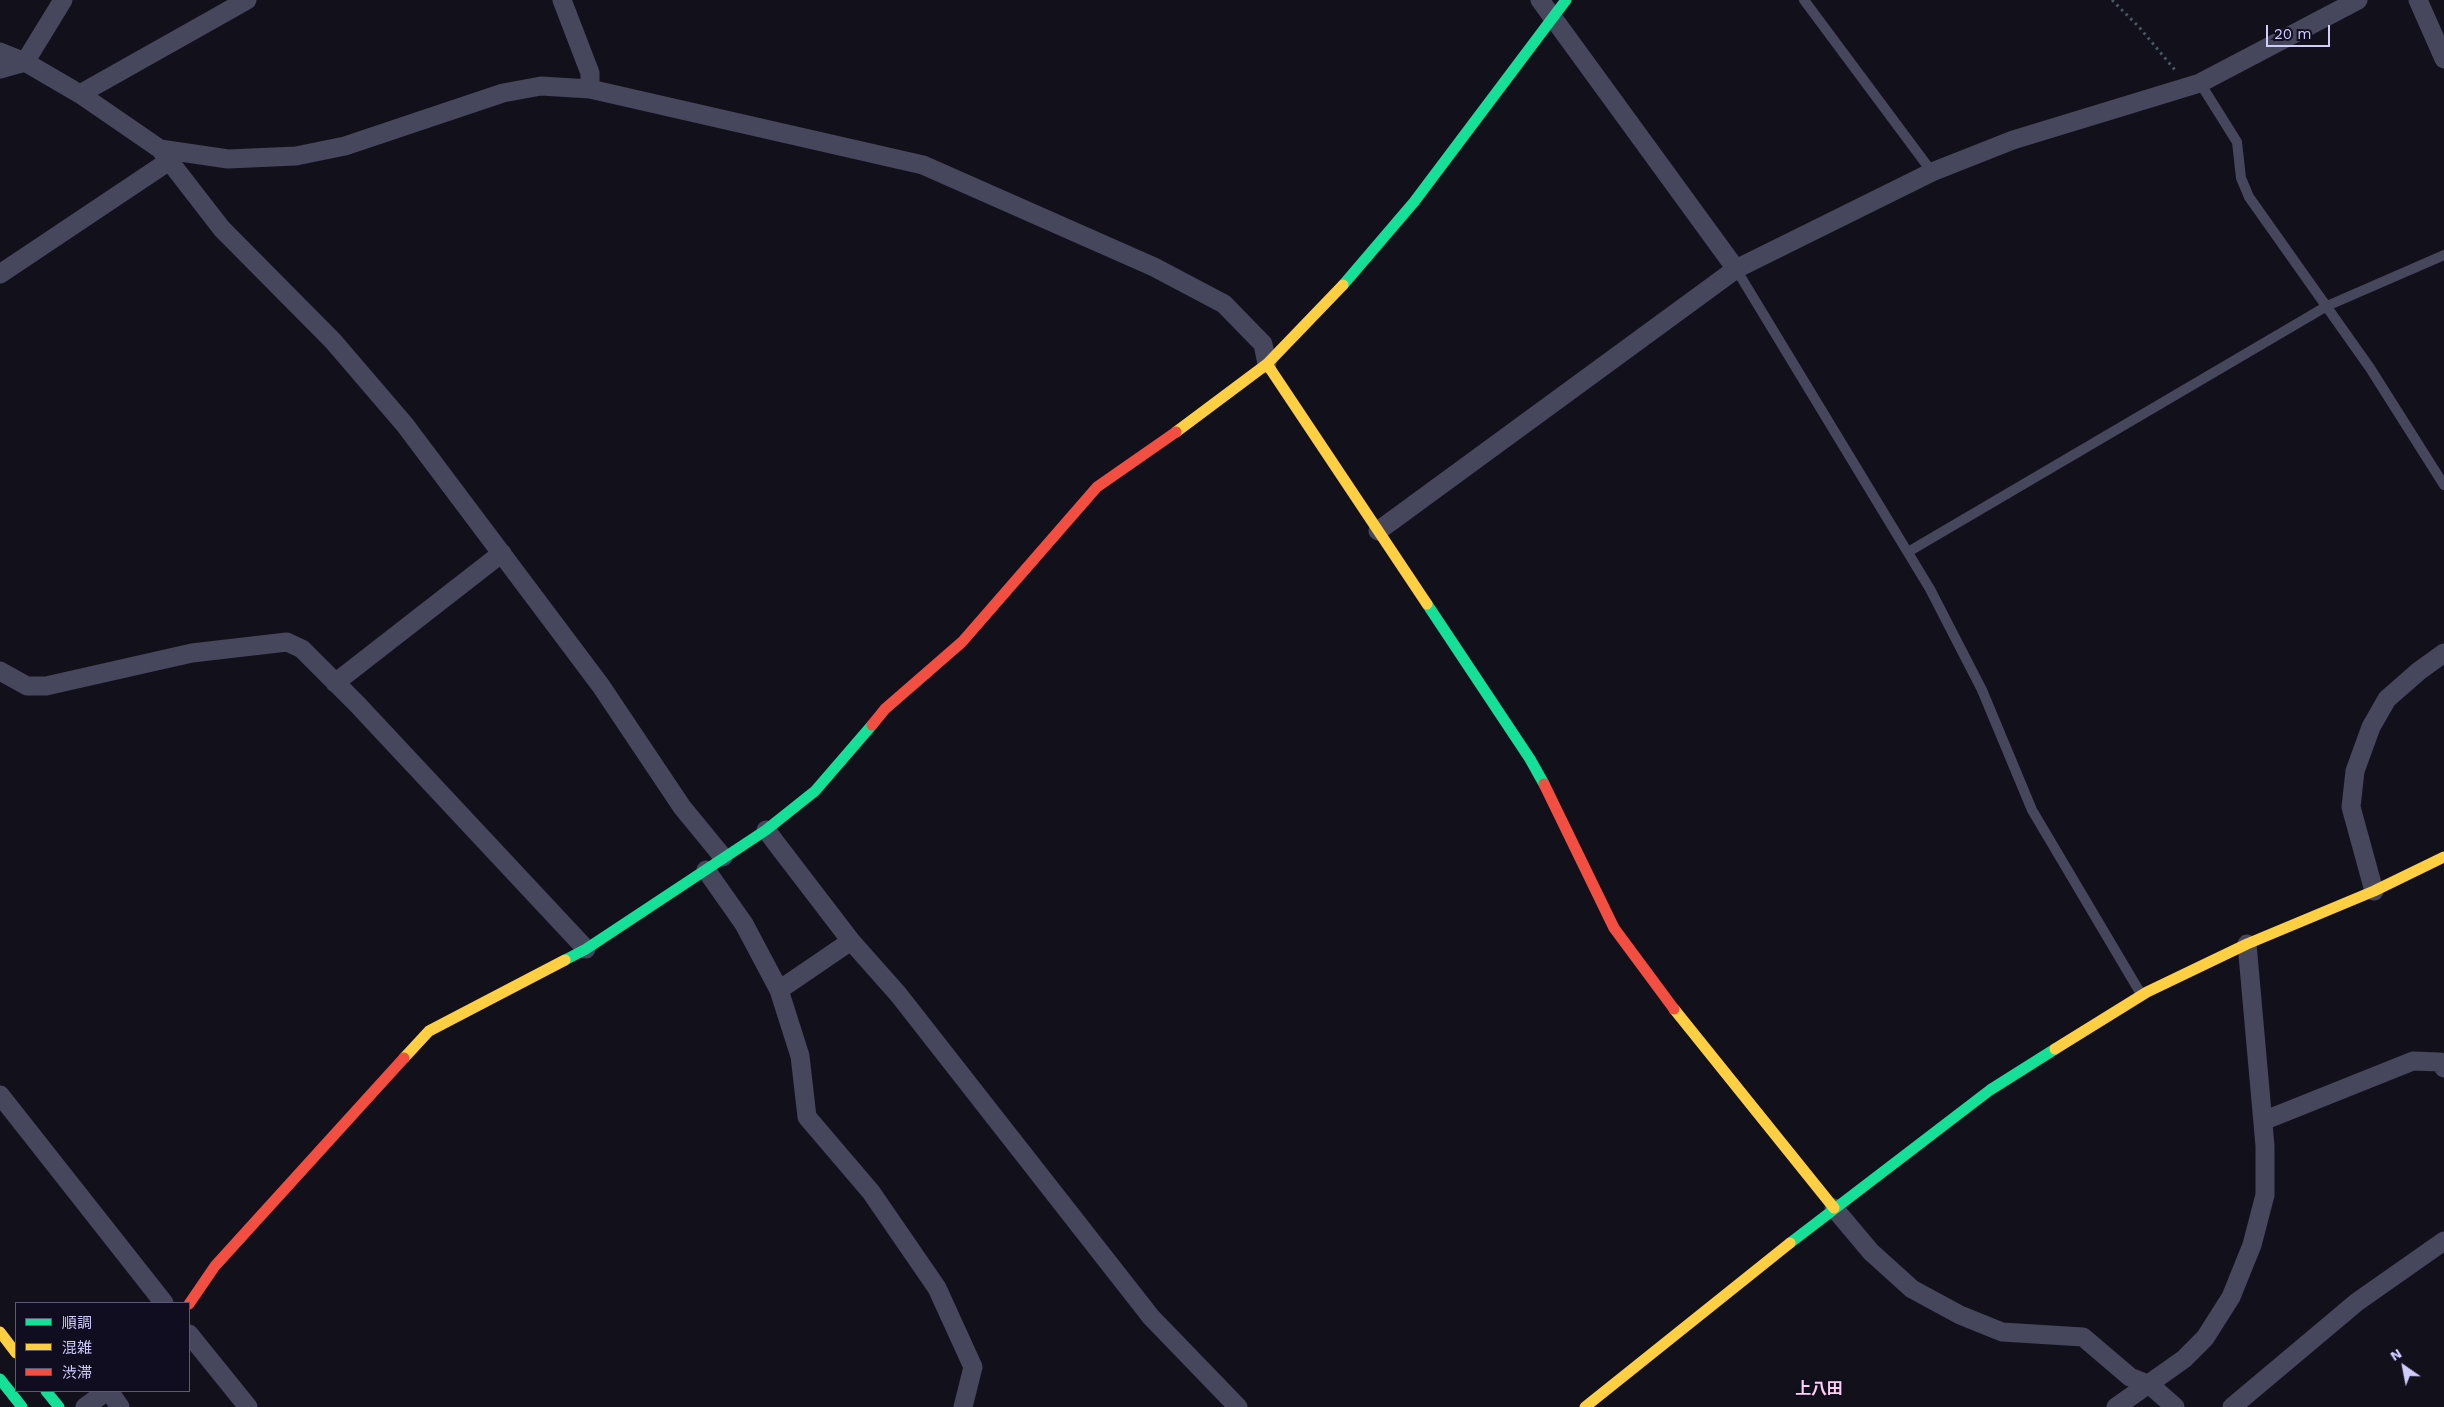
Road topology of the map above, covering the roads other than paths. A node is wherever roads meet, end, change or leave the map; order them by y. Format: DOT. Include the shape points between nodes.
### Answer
graph roads {
  1 [pos="63,0"];
  2 [pos="247,0"];
  3 [pos="562,0"];
  4 [pos="1540,0"];
  5 [pos="1566,0"];
  6 [pos="1804,0"];
  7 [pos="2358,0"];
  8 [pos="2418,0"];
  9 [pos="1553,18"];
  10 [pos="0,52"];
  11 [pos="2444,60"];
  12 [pos="25,62"];
  13 [pos="0,69"];
  14 [pos="2194,84"];
  15 [pos="590,89"];
  16 [pos="80,94"];
  17 [pos="165,155"];
  18 [pos="1932,172"];
  19 [pos="2444,255"];
  20 [pos="1736,269"];
  21 [pos="0,274"];
  22 [pos="2327,306"];
  23 [pos="1268,364"];
  24 [pos="2444,485"];
  25 [pos="1378,531"];
  26 [pos="1908,552"];
  27 [pos="502,553"];
  28 [pos="2444,654"];
  29 [pos="0,670"];
  30 [pos="336,683"];
  31 [pos="766,830"];
  32 [pos="723,857"];
  33 [pos="2444,857"];
  34 [pos="706,870"];
  35 [pos="2374,891"];
  36 [pos="851,942"];
  37 [pos="2247,944"];
  38 [pos="586,949"];
  39 [pos="779,990"];
  40 [pos="2142,995"];
  41 [pos="2444,1068"];
  42 [pos="0,1095"];
  43 [pos="2263,1121"];
  44 [pos="1834,1208"];
  45 [pos="2444,1241"];
  46 [pos="163,1302"];
  47 [pos="190,1303"];
  48 [pos="0,1332"];
  49 [pos="190,1335"];
  50 [pos="15,1352"];
  51 [pos="0,1379"];
  52 [pos="2150,1385"];
  53 [pos="47,1392"];
  54 [pos="107,1392"];
  55 [pos="109,1392"];
  56 [pos="22,1407"];
  57 [pos="59,1407"];
  58 [pos="85,1407"];
  59 [pos="120,1407"];
  60 [pos="248,1407"];
  61 [pos="963,1407"];
  62 [pos="1238,1407"];
  63 [pos="1585,1407"];
  64 [pos="2116,1407"];
  65 [pos="2175,1407"];
  66 [pos="2232,1407"];
  1 -- 12 [label="street"];
  2 -- 16 [label="street"];
  3 -- 15 [label="street" via="590,73"];
  4 -- 9 [label="street"];
  5 -- 9 [label="main road"];
  6 -- 18 [label="lane"];
  7 -- 14 [label="street"];
  8 -- 11 [label="street"];
  9 -- 20 [label="street"];
  9 -- 23 [label="main road" via="1414,202 1343,285"];
  10 -- 12 [label="street"];
  12 -- 13 [label="street"];
  12 -- 16 [label="street"];
  14 -- 18 [label="street" via="2013,140"];
  14 -- 22 [label="lane" via="2237,142 2240,178 2249,197"];
  15 -- 17 [label="street" via="541,86 503,94 345,146 296,156 228,159"];
  15 -- 23 [label="street" via="922,165 1154,267 1224,304 1263,344"];
  16 -- 17 [label="street"];
  17 -- 21 [label="street"];
  17 -- 27 [label="street" via="222,229 333,342 405,425"];
  18 -- 20 [label="street"];
  19 -- 22 [label="lane"];
  20 -- 25 [label="street"];
  20 -- 26 [label="lane"];
  22 -- 24 [label="lane"];
  22 -- 26 [label="lane"];
  23 -- 25 [label="main road"];
  23 -- 31 [label="main road" via="1097,487 962,642 885,709 814,791"];
  25 -- 44 [label="main road" via="1530,759 1560,812 1614,928 1655,986"];
  26 -- 40 [label="lane" via="1982,690 2032,810"];
  27 -- 30 [label="street"];
  27 -- 32 [label="street" via="601,686 682,807"];
  28 -- 35 [label="street" via="2419,670 2387,699 2371,727 2355,771 2352,807"];
  29 -- 30 [label="street" via="27,686 46,686 192,653 287,642 302,649"];
  30 -- 38 [label="street"];
  31 -- 32 [label="main road"];
  31 -- 36 [label="street"];
  32 -- 34 [label="main road"];
  33 -- 35 [label="main road"];
  34 -- 38 [label="main road"];
  34 -- 39 [label="street" via="744,924"];
  35 -- 37 [label="main road"];
  36 -- 39 [label="street"];
  36 -- 62 [label="street" via="898,994 1151,1317"];
  37 -- 40 [label="main road"];
  37 -- 43 [label="street"];
  38 -- 47 [label="main road" via="429,1032 215,1266"];
  39 -- 61 [label="street" via="800,1056 808,1116 871,1192 938,1288 970,1358 973,1367"];
  40 -- 44 [label="main road" via="1990,1090"];
  41 -- 43 [label="street" via="2440,1062 2413,1061"];
  42 -- 46 [label="street"];
  43 -- 52 [label="street" via="2265,1195 2252,1245 2231,1297 2205,1338"];
  44 -- 52 [label="street" via="1871,1252 1912,1289 1960,1315 2002,1332 2083,1337 2130,1377"];
  44 -- 63 [label="main road"];
  45 -- 66 [label="street" via="2357,1302"];
  48 -- 50 [label="main road"];
  49 -- 60 [label="street"];
  51 -- 56 [label="main road"];
  52 -- 64 [label="street"];
  52 -- 65 [label="street"];
  53 -- 57 [label="main road"];
  54 -- 58 [label="street"];
  55 -- 59 [label="street"];
}
